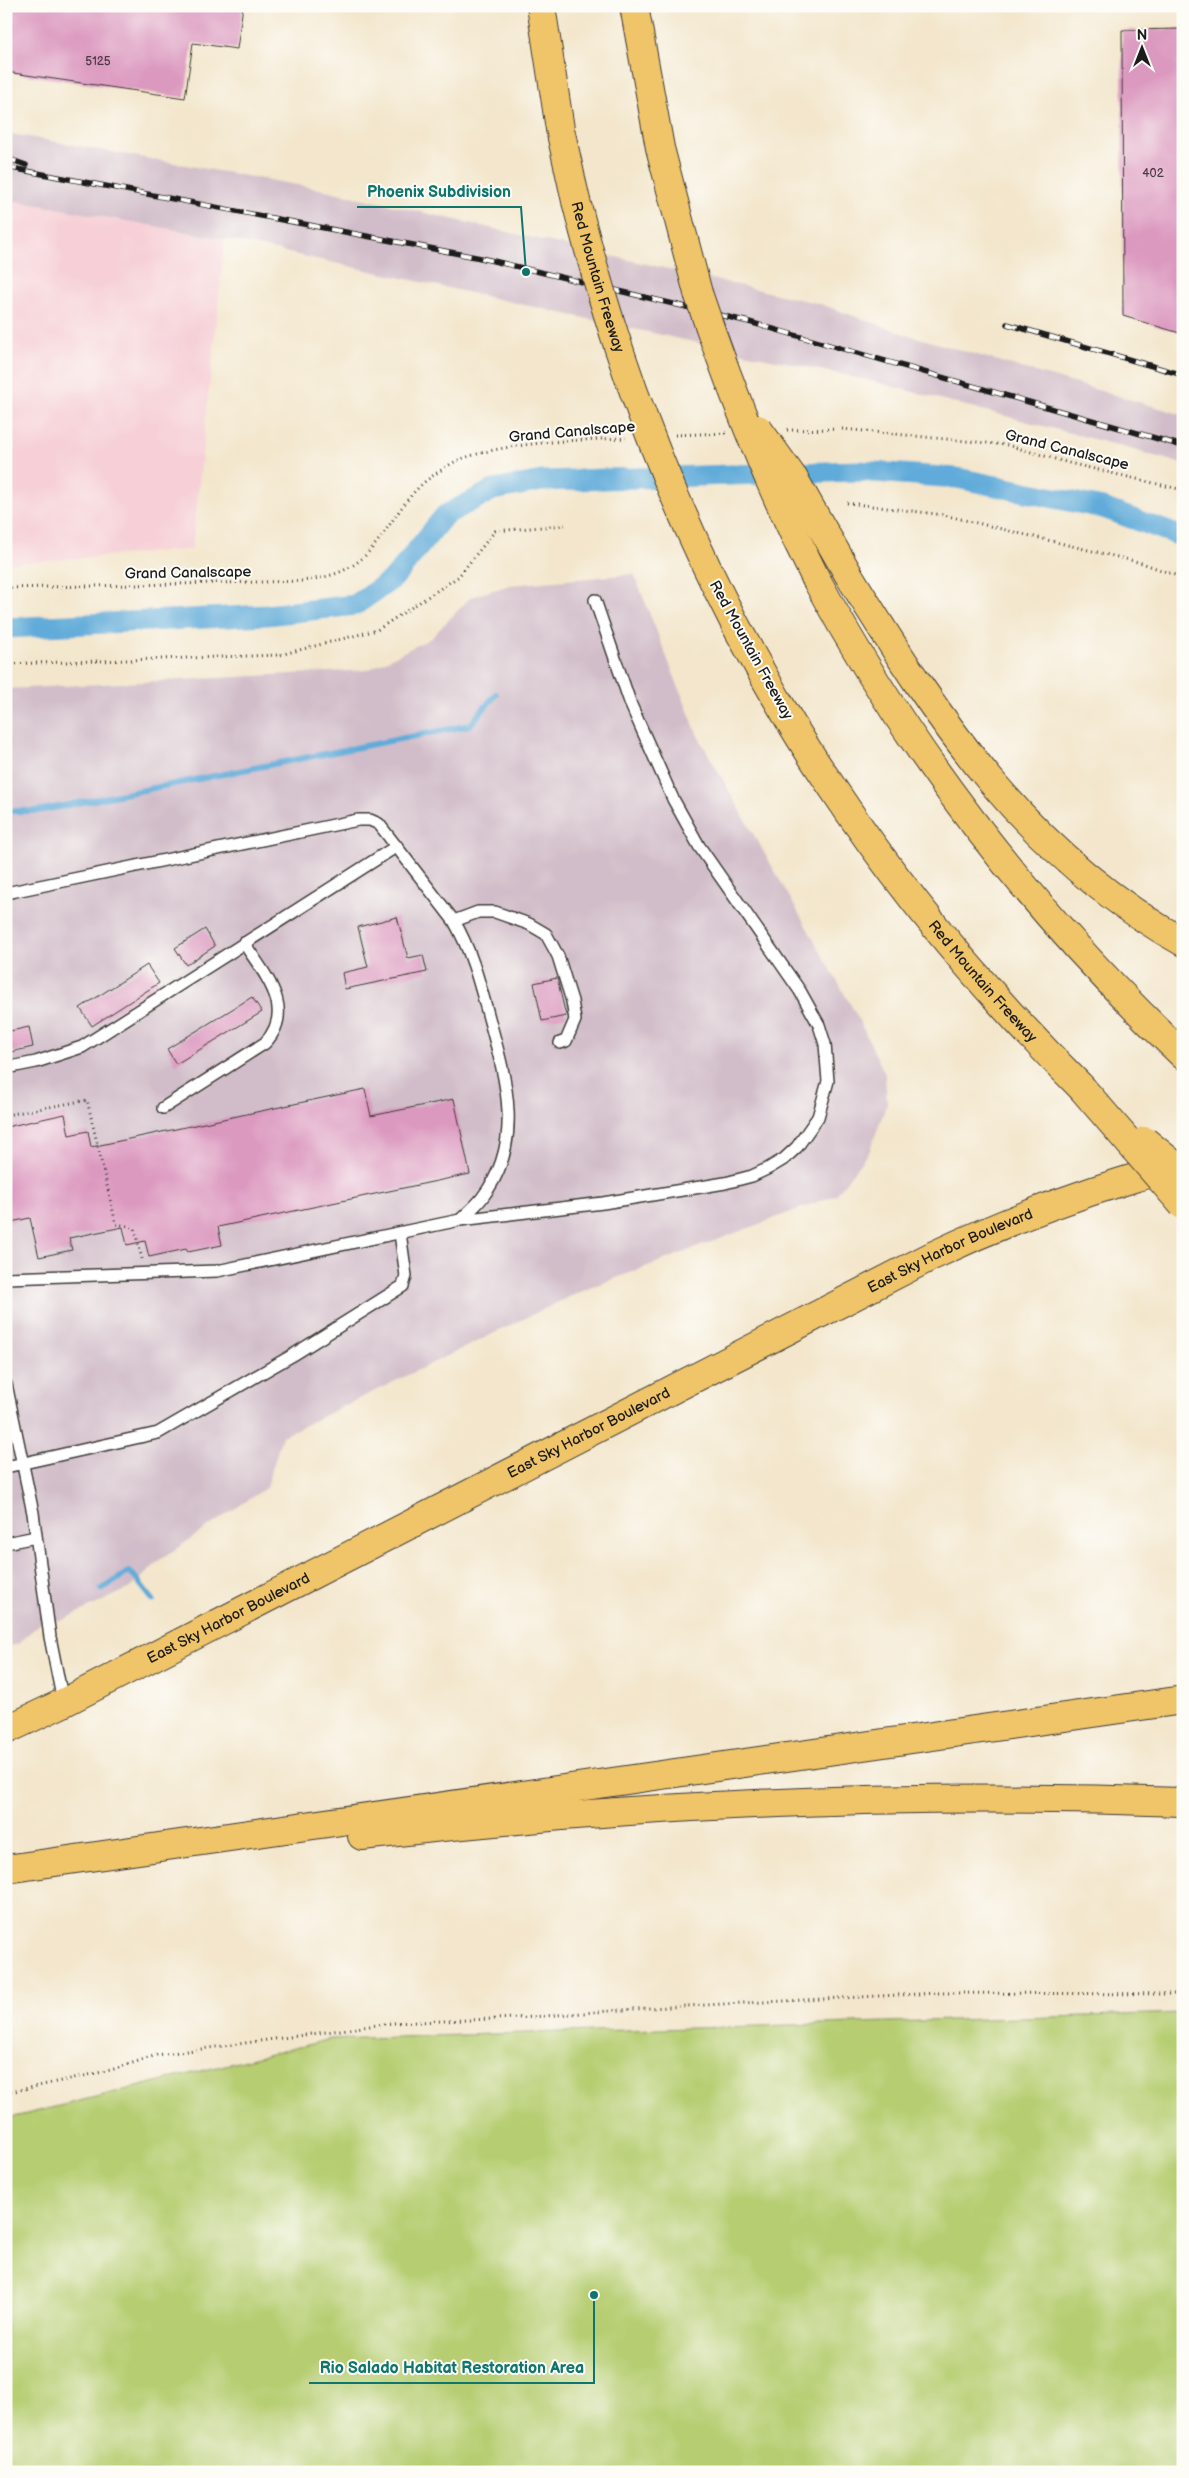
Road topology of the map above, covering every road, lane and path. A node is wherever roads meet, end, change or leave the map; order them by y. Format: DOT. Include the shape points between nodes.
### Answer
graph roads {
  1 [pos="540,6"];
  2 [pos="634,6"];
  3 [pos="734,395"];
  4 [pos="780,430"];
  5 [pos="732,433"];
  6 [pos="665,436"];
  7 [pos="627,438"];
  8 [pos="1183,490"];
  9 [pos="848,503"];
  10 [pos="565,525"];
  11 [pos="1183,578"];
  12 [pos="6,588"];
  13 [pos="595,600"];
  14 [pos="6,664"];
  15 [pos="397,846"];
  16 [pos="6,893"];
  17 [pos="454,921"];
  18 [pos="1183,942"];
  19 [pos="244,943"];
  20 [pos="560,1043"];
  21 [pos="1175,1047"];
  22 [pos="6,1068"];
  23 [pos="1081,1087"];
  24 [pos="163,1108"];
  25 [pos="6,1115"];
  26 [pos="1183,1165"];
  27 [pos="1183,1172"];
  28 [pos="1183,1205"];
  29 [pos="460,1220"];
  30 [pos="400,1233"];
  31 [pos="142,1262"];
  32 [pos="6,1278"];
  33 [pos="6,1384"];
  34 [pos="23,1464"];
  35 [pos="6,1467"];
  36 [pos="36,1537"];
  37 [pos="6,1543"];
  38 [pos="1183,1700"];
  39 [pos="54,1707"];
  40 [pos="6,1724"];
  41 [pos="6,1730"];
  42 [pos="1183,1802"];
  43 [pos="6,1869"];
  44 [pos="6,1885"];
  45 [pos="1183,1994"];
  46 [pos="6,2093"];
  1 -- 23 [label="highway, Red Mountain Freeway, bridge" via="560,130 606,312 643,418 685,521 735,624 820,769 895,876 967,966"];
  2 -- 3 [label="highway, bridge" via="652,113 680,227 698,293"];
  3 -- 18 [label="highway, bridge" via="794,479 903,663 957,740 1002,796 1080,874 1135,914"];
  3 -- 21 [label="highway, bridge" via="764,470 816,579 881,691 942,783 985,841 1080,952"];
  4 -- 8 [label="path, Grand Canalscape" via="843,429 1007,445"];
  5 -- 6 [label="path"];
  7 -- 12 [label="path, Grand Canalscape" via="496,450 462,458 432,476 406,500 374,546 351,567 328,577 303,581"];
  9 -- 11 [label="path" via="944,514 1142,563"];
  10 -- 14 [label="path" via="495,531 458,577 378,630 280,654"];
  13 -- 29 [label="lane" via="631,705 673,799 699,846 800,991 818,1025 827,1061 828,1081 818,1116 797,1147 784,1159 752,1176 603,1203"];
  15 -- 16 [label="lane" via="380,824 358,820"];
  15 -- 17 [label="lane"];
  15 -- 19 [label="lane"];
  17 -- 20 [label="lane" via="478,912 494,912 530,924 546,934 566,980 575,1020 566,1041"];
  17 -- 29 [label="lane" via="473,959 504,1075 510,1115 505,1152 498,1168 482,1198"];
  19 -- 22 [label="lane" via="82,1047"];
  19 -- 24 [label="lane" via="275,992 279,1016 273,1034 265,1043"];
  23 -- 27 [label="highway, Red Mountain Freeway, bridge"];
  23 -- 28 [label="highway, bridge"];
  25 -- 31 [label="path" via="87,1100 116,1224 134,1227"];
  26 -- 39 [label="highway, East Sky Harbor Boulevard" via="1145,1174 1033,1212 932,1256"];
  29 -- 30 [label="lane"];
  30 -- 32 [label="lane" via="218,1271"];
  30 -- 34 [label="lane" via="406,1276 403,1286 293,1356 158,1433"];
  33 -- 34 [label="lane"];
  34 -- 35 [label="lane"];
  34 -- 36 [label="lane"];
  36 -- 37 [label="lane"];
  36 -- 39 [label="lane" via="50,1637"];
  38 -- 43 [label="highway"];
  39 -- 40 [label="highway"];
  39 -- 41 [label="highway, East Sky Harbor Boulevard"];
  42 -- 44 [label="highway" via="939,1799 625,1812 318,1842"];
  45 -- 46 [label="path" via="938,1993 392,2023 157,2055 112,2070"];
}
